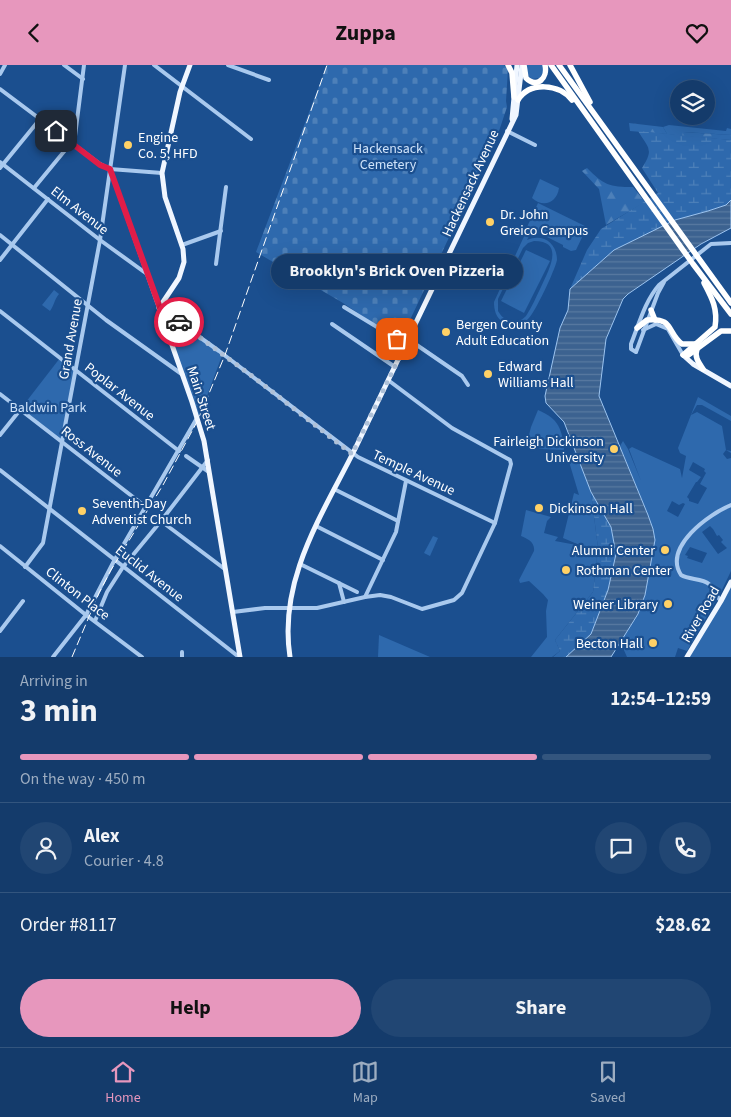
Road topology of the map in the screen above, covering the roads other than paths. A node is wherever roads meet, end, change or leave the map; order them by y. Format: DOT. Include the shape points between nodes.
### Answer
graph roads {
  1 [pos="5,65"];
  2 [pos="64,65"];
  3 [pos="84,65"];
  4 [pos="125,65"];
  5 [pos="154,65"];
  6 [pos="190,65"];
  7 [pos="228,65"];
  8 [pos="508,65"];
  9 [pos="517,65"];
  10 [pos="523,65"];
  11 [pos="545,65"];
  12 [pos="551,65"];
  13 [pos="559,65"];
  14 [pos="570,65"];
  15 [pos="0,74"];
  16 [pos="83,79"];
  17 [pos="269,79"];
  18 [pos="182,87"];
  19 [pos="0,89"];
  20 [pos="516,99"];
  21 [pos="586,114"];
  22 [pos="40,119"];
  23 [pos="600,121"];
  24 [pos="508,131"];
  25 [pos="251,139"];
  26 [pos="72,143"];
  27 [pos="535,145"];
  28 [pos="1,165"];
  29 [pos="110,169"];
  30 [pos="162,173"];
  31 [pos="226,187"];
  32 [pos="34,188"];
  33 [pos="48,199"];
  34 [pos="221,231"];
  35 [pos="0,235"];
  36 [pos="100,240"];
  37 [pos="731,243"];
  38 [pos="12,245"];
  39 [pos="182,245"];
  40 [pos="0,260"];
  41 [pos="696,262"];
  42 [pos="216,264"];
  43 [pos="148,275"];
  44 [pos="669,276"];
  45 [pos="731,303"];
  46 [pos="88,304"];
  47 [pos="344,307"];
  48 [pos="160,308"];
  49 [pos="651,310"];
  50 [pos="0,311"];
  51 [pos="731,314"];
  52 [pos="647,320"];
  53 [pos="655,320"];
  54 [pos="332,324"];
  55 [pos="640,329"];
  56 [pos="731,331"];
  57 [pos="407,342"];
  58 [pos="697,346"];
  59 [pos="684,356"];
  60 [pos="395,367"];
  61 [pos="703,369"];
  62 [pos="76,370"];
  63 [pos="184,376"];
  64 [pos="388,381"];
  65 [pos="468,385"];
  66 [pos="731,387"];
  67 [pos="0,394"];
  68 [pos="20,410"];
  69 [pos="197,418"];
  70 [pos="0,435"];
  71 [pos="62,442"];
  72 [pos="179,451"];
  73 [pos="352,454"];
  74 [pos="186,456"];
  75 [pos="208,460"];
  76 [pos="202,467"];
  77 [pos="0,470"];
  78 [pos="210,473"];
  79 [pos="406,481"];
  80 [pos="334,489"];
  81 [pos="731,505"];
  82 [pos="146,507"];
  83 [pos="50,509"];
  84 [pos="161,521"];
  85 [pos="398,521"];
  86 [pos="495,523"];
  87 [pos="316,526"];
  88 [pos="0,546"];
  89 [pos="383,560"];
  90 [pos="114,561"];
  91 [pos="300,563"];
  92 [pos="25,567"];
  93 [pos="123,567"];
  94 [pos="226,570"];
  95 [pos="731,582"];
  96 [pos="339,583"];
  97 [pos="357,591"];
  98 [pos="365,597"];
  99 [pos="23,601"];
  100 [pos="721,601"];
  101 [pos="344,602"];
  102 [pos="289,609"];
  103 [pos="233,611"];
  104 [pos="86,615"];
  105 [pos="94,621"];
  106 [pos="0,631"];
  107 [pos="53,657"];
  108 [pos="142,657"];
  109 [pos="239,657"];
  110 [pos="290,657"];
  111 [pos="687,657"];
  1 -- 15 [label="street"];
  2 -- 16 [label="street"];
  3 -- 16 [label="street"];
  4 -- 29 [label="street, Main Street"];
  5 -- 18 [label="street"];
  6 -- 18 [label="main road"];
  7 -- 17 [label="street"];
  8 -- 20 [label="highway"];
  9 -- 20 [label="main road, Hackensack Avenue"];
  10 -- 11 [label="highway" via="526,78 536,83 545,77"];
  10 -- 20 [label="main road, Hackensack Avenue"];
  12 -- 21 [label="highway"];
  13 -- 23 [label="highway"];
  14 -- 23 [label="highway"];
  16 -- 26 [label="street"];
  18 -- 25 [label="street"];
  18 -- 30 [label="main road"];
  19 -- 22 [label="street"];
  20 -- 21 [label="highway" via="530,90 553,87 566,93"];
  20 -- 24 [label="main road, Hackensack Avenue"];
  21 -- 41 [label="highway"];
  22 -- 26 [label="street"];
  22 -- 28 [label="street"];
  23 -- 41 [label="highway"];
  24 -- 27 [label="street"];
  24 -- 57 [label="main road, Hackensack Avenue"];
  26 -- 29 [label="street"];
  26 -- 32 [label="street"];
  28 -- 32 [label="street, Elm Avenue"];
  29 -- 30 [label="street"];
  29 -- 36 [label="street, Grand Avenue"];
  29 -- 43 [label="street, Main Street"];
  30 -- 39 [label="main road" via="165,197"];
  31 -- 34 [label="street"];
  32 -- 33 [label="street, Elm Avenue"];
  33 -- 36 [label="street, Elm Avenue"];
  33 -- 38 [label="street"];
  34 -- 39 [label="street"];
  34 -- 42 [label="street"];
  35 -- 38 [label="street"];
  36 -- 43 [label="street, Elm Avenue"];
  36 -- 46 [label="street, Grand Avenue"];
  37 -- 44 [label="street" via="712,244"];
  38 -- 40 [label="street"];
  38 -- 46 [label="street"];
  39 -- 48 [label="main road" via="182,274"];
  41 -- 45 [label="highway"];
  41 -- 51 [label="highway"];
  41 -- 58 [label="highway" via="717,313 715,327"];
  43 -- 48 [label="street, Main Street"];
  44 -- 49 [label="street"];
  44 -- 55 [label="street" via="652,293"];
  46 -- 62 [label="street, Grand Avenue"];
  46 -- 63 [label="street"];
  47 -- 57 [label="street"];
  48 -- 63 [label="main road, Main Street"];
  48 -- 73 [label="street, Temple Avenue"];
  49 -- 52 [label="street"];
  49 -- 53 [label="highway"];
  50 -- 62 [label="street, Poplar Avenue"];
  52 -- 53 [label="highway"];
  52 -- 55 [label="highway"];
  53 -- 58 [label="highway" via="670,326 682,344"];
  54 -- 60 [label="street"];
  55 -- 55 [label="street" via="636,352 631,349 631,343"];
  55 -- 59 [label="street" via="656,324 665,327"];
  56 -- 58 [label="highway" via="720,331"];
  57 -- 60 [label="main road, Hackensack Avenue"];
  57 -- 65 [label="street" via="462,376"];
  58 -- 59 [label="highway"];
  58 -- 61 [label="highway" via="696,355"];
  59 -- 61 [label="main road"];
  60 -- 64 [label="main road, Hackensack Avenue"];
  61 -- 66 [label="main road"];
  62 -- 71 [label="street, Grand Avenue"];
  62 -- 72 [label="street, Poplar Avenue"];
  63 -- 69 [label="main road, Main Street"];
  64 -- 73 [label="main road, Hackensack Avenue"];
  64 -- 86 [label="street" via="452,428 510,460"];
  67 -- 68 [label="street, Ross Avenue"];
  68 -- 70 [label="street"];
  68 -- 71 [label="street, Ross Avenue"];
  69 -- 72 [label="street"];
  69 -- 75 [label="main road, Main Street"];
  71 -- 82 [label="street, Ross Avenue"];
  71 -- 83 [label="street, Grand Avenue"];
  72 -- 82 [label="street"];
  73 -- 79 [label="street, Temple Avenue"];
  73 -- 80 [label="main road, Hackensack Avenue"];
  74 -- 76 [label="street"];
  75 -- 76 [label="street"];
  75 -- 78 [label="main road, Main Street"];
  76 -- 78 [label="street"];
  76 -- 84 [label="street"];
  77 -- 83 [label="street, Euclid Avenue"];
  78 -- 94 [label="main road, Main Street"];
  79 -- 85 [label="street"];
  79 -- 86 [label="street, Temple Avenue"];
  80 -- 85 [label="street"];
  80 -- 87 [label="main road, Hackensack Avenue"];
  81 -- 100 [label="street" via="695,528 682,545 677,561 678,571 683,577 709,583"];
  82 -- 90 [label="street"];
  83 -- 90 [label="street, Euclid Avenue"];
  83 -- 92 [label="street, Grand Avenue" via="43,543"];
  84 -- 93 [label="street"];
  84 -- 94 [label="street"];
  85 -- 89 [label="street"];
  86 -- 98 [label="street" via="462,593 454,600 422,609 387,596"];
  87 -- 89 [label="street"];
  87 -- 91 [label="main road, Hackensack Avenue"];
  88 -- 92 [label="street, Clinton Place"];
  89 -- 98 [label="street"];
  90 -- 93 [label="street, Euclid Avenue"];
  90 -- 104 [label="street"];
  91 -- 96 [label="street"];
  91 -- 102 [label="main road, Hackensack Avenue"];
  92 -- 104 [label="street, Clinton Place"];
  93 -- 105 [label="street"];
  93 -- 109 [label="street, Euclid Avenue"];
  94 -- 103 [label="main road, Main Street"];
  95 -- 100 [label="main road, River Road"];
  96 -- 97 [label="street"];
  96 -- 101 [label="street"];
  98 -- 101 [label="street"];
  99 -- 106 [label="street"];
  100 -- 111 [label="main road, River Road"];
  101 -- 102 [label="street" via="317,608"];
  102 -- 103 [label="street"];
  102 -- 110 [label="main road, Hackensack Avenue"];
  103 -- 109 [label="main road, Main Street"];
  104 -- 105 [label="street, Clinton Place"];
  104 -- 107 [label="street"];
  105 -- 108 [label="street, Clinton Place"];
}
